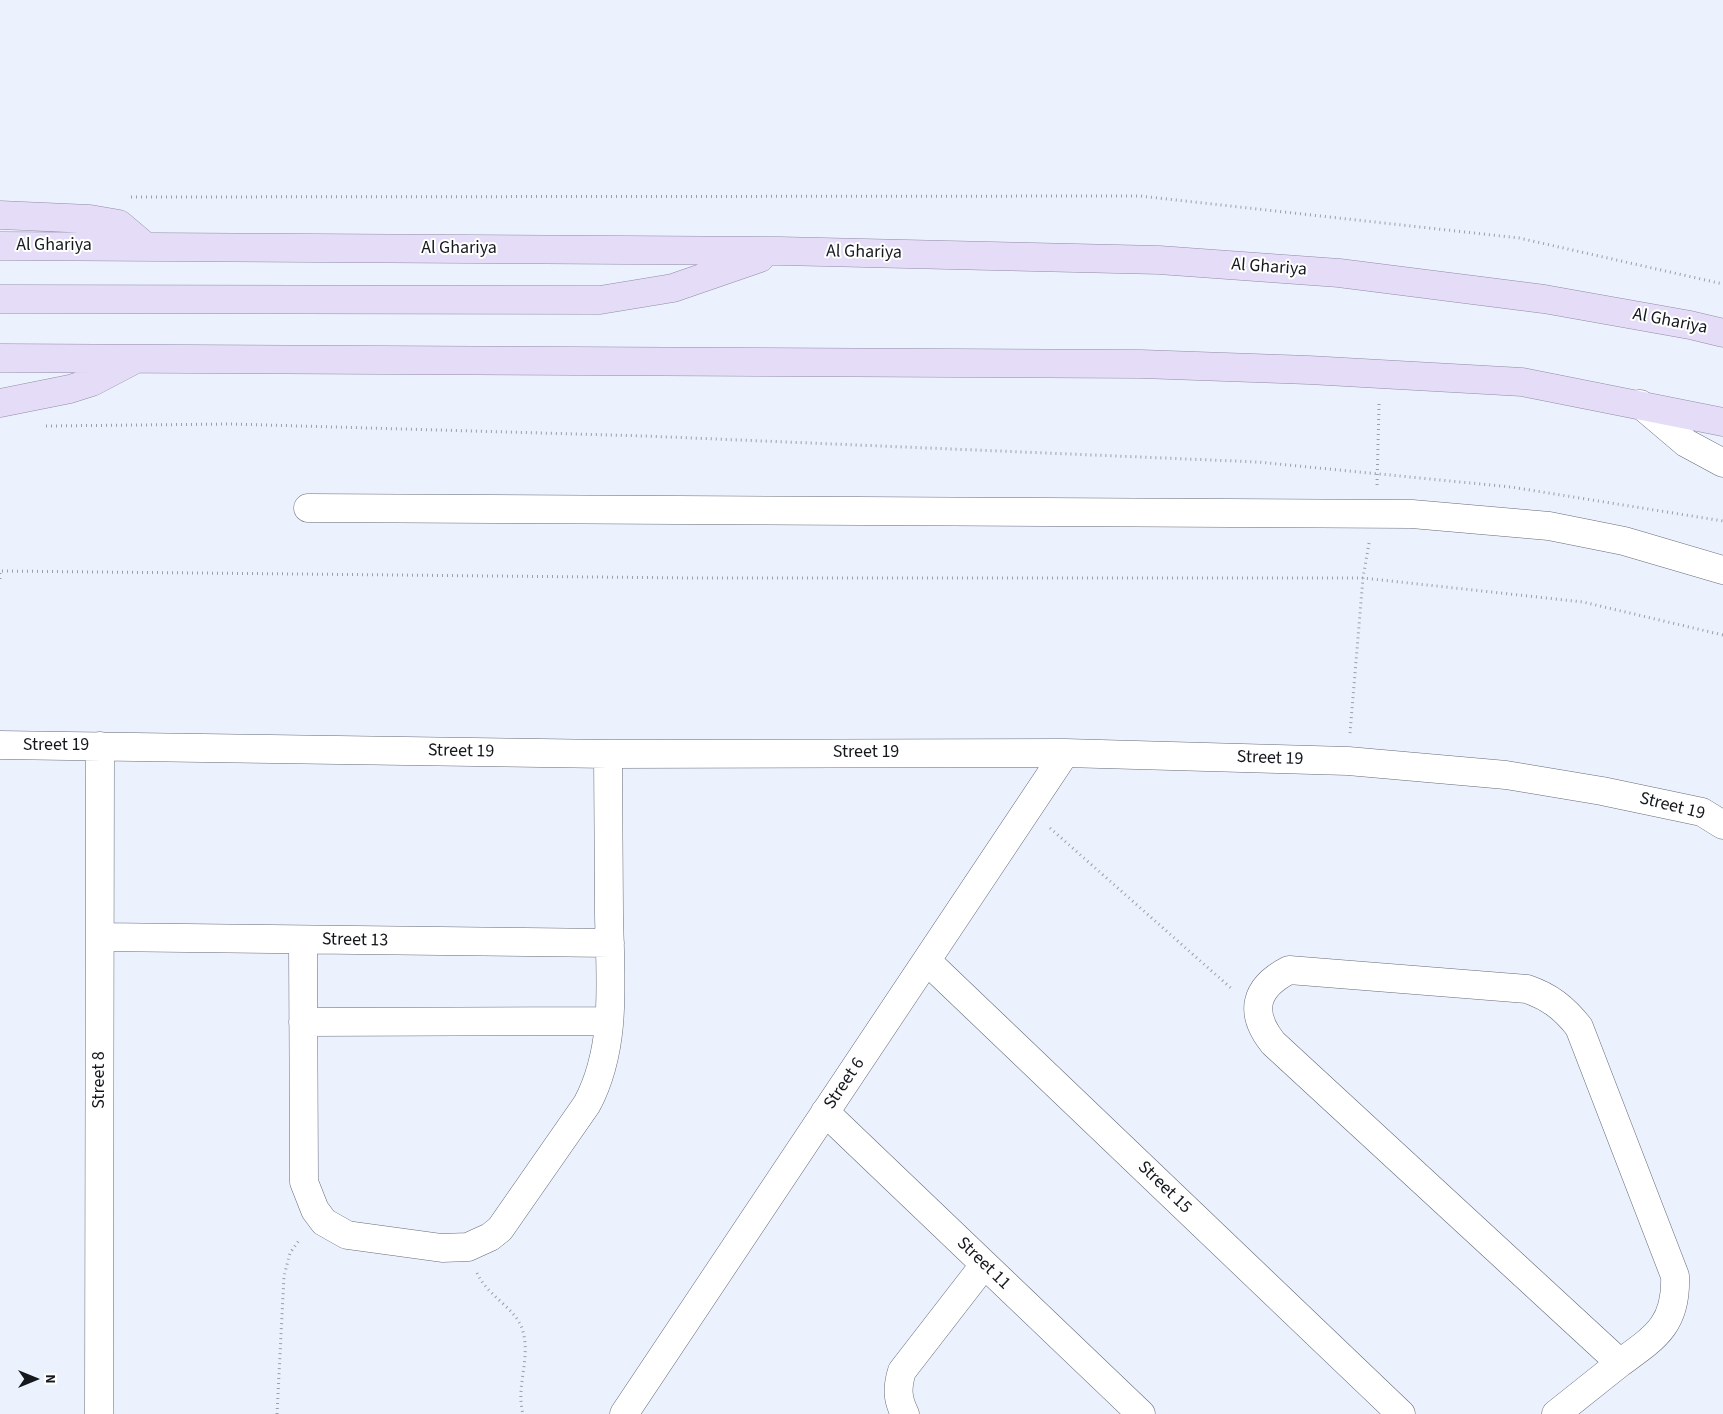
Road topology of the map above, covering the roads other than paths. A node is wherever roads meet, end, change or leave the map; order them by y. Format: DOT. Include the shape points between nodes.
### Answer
graph roads {
  1 [pos="0,215"];
  2 [pos="0,246"];
  3 [pos="145,246"];
  4 [pos="780,251"];
  5 [pos="0,299"];
  6 [pos="1723,333"];
  7 [pos="0,358"];
  8 [pos="135,359"];
  9 [pos="0,403"];
  10 [pos="1640,404"];
  11 [pos="1723,422"];
  12 [pos="1723,463"];
  13 [pos="308,508"];
  14 [pos="1723,570"];
  15 [pos="0,745"];
  16 [pos="100,746"];
  17 [pos="1065,752"];
  18 [pos="608,754"];
  19 [pos="1723,825"];
  20 [pos="101,937"];
  21 [pos="303,940"];
  22 [pos="610,943"];
  23 [pos="927,961"];
  24 [pos="609,1021"];
  25 [pos="303,1022"];
  26 [pos="825,1112"];
  27 [pos="984,1265"];
  28 [pos="1620,1363"];
  29 [pos="99,1414"];
  30 [pos="624,1414"];
  31 [pos="905,1414"];
  32 [pos="1141,1414"];
  33 [pos="1400,1414"];
  34 [pos="1556,1414"];
  1 -- 3 [label="main road" via="90,219 119,224"];
  2 -- 3 [label="main road, Al Ghariya"];
  3 -- 4 [label="main road, Al Ghariya"];
  4 -- 5 [label="main road" via="673,288 600,300"];
  4 -- 6 [label="main road, Al Ghariya" via="1159,260 1339,273 1544,300"];
  7 -- 8 [label="main road"];
  8 -- 9 [label="main road" via="92,382"];
  8 -- 10 [label="main road" via="1131,364 1522,382"];
  10 -- 11 [label="main road"];
  10 -- 12 [label="street" via="1686,443"];
  13 -- 14 [label="street" via="1374,514 1549,526 1624,541"];
  15 -- 16 [label="street, Street 19"];
  16 -- 18 [label="street, Street 19"];
  16 -- 20 [label="street, Street 8"];
  17 -- 18 [label="street, Street 19"];
  17 -- 19 [label="street, Street 19" via="1348,761 1506,776 1692,809"];
  17 -- 23 [label="street, Street 6"];
  18 -- 22 [label="street"];
  20 -- 21 [label="street, Street 13"];
  20 -- 29 [label="street, Street 8"];
  21 -- 22 [label="street, Street 13"];
  21 -- 25 [label="street"];
  22 -- 24 [label="street"];
  23 -- 26 [label="street, Street 6"];
  23 -- 33 [label="street, Street 15"];
  24 -- 25 [label="street"];
  24 -- 25 [label="street" via="606,1056 588,1104 500,1228 490,1237 468,1247 442,1248 347,1235 319,1216 304,1182"];
  26 -- 27 [label="street, Street 11"];
  26 -- 30 [label="street, Street 6"];
  27 -- 31 [label="street" via="902,1371 898,1385 899,1400"];
  27 -- 32 [label="street, Street 11"];
  28 -- 28 [label="street" via="1273,1043 1262,1029 1257,1011 1261,993 1273,978 1289,970 1527,989 1547,996 1565,1010 1579,1027 1675,1276 1676,1296 1670,1316 1659,1333"];
  28 -- 34 [label="street"];
}
